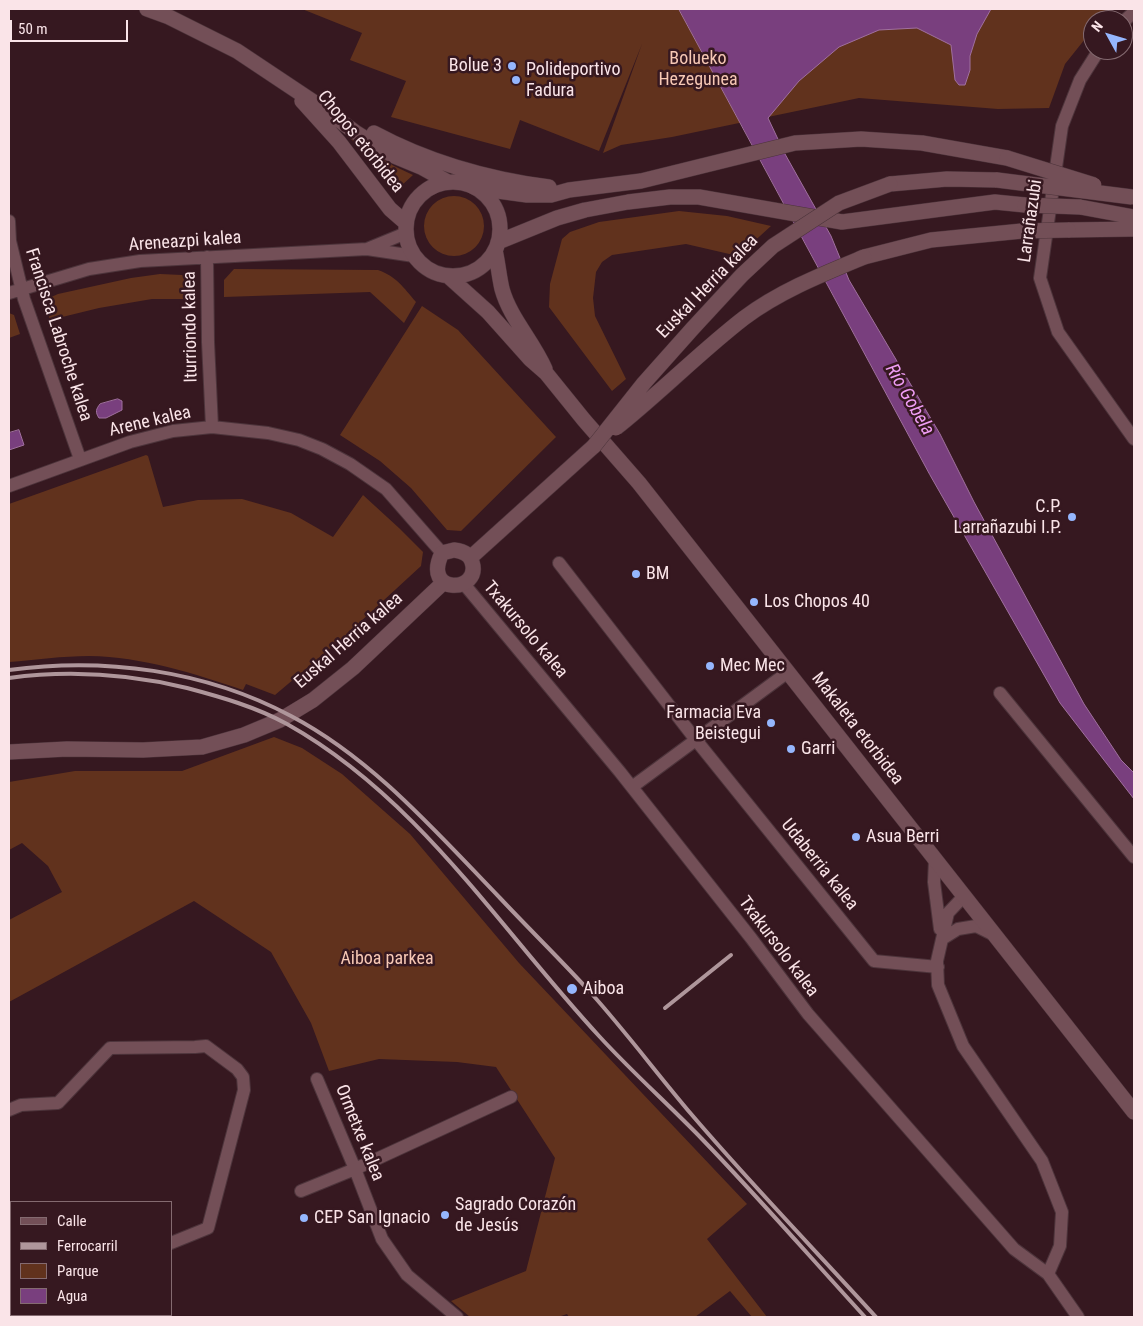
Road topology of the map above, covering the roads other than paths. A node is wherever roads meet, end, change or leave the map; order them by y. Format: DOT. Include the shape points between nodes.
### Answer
graph roads {
  1 [pos="147,9"];
  2 [pos="1093,60"];
  3 [pos="286,84"];
  4 [pos="448,182"];
  5 [pos="476,188"];
  6 [pos="569,190"];
  7 [pos="1133,197"];
  8 [pos="1134,217"];
  9 [pos="9,221"];
  10 [pos="406,228"];
  11 [pos="1134,229"];
  12 [pos="497,246"];
  13 [pos="367,249"];
  14 [pos="207,256"];
  15 [pos="414,256"];
  16 [pos="448,276"];
  17 [pos="21,288"];
  18 [pos="9,293"];
  19 [pos="546,372"];
  20 [pos="212,427"];
  21 [pos="1134,439"];
  22 [pos="594,446"];
  23 [pos="80,459"];
  24 [pos="9,486"];
  25 [pos="442,553"];
  26 [pos="470,558"];
  27 [pos="559,563"];
  28 [pos="444,582"];
  29 [pos="464,584"];
  30 [pos="788,672"];
  31 [pos="1000,693"];
  32 [pos="696,740"];
  33 [pos="9,752"];
  34 [pos="632,787"];
  35 [pos="1134,857"];
  36 [pos="935,859"];
  37 [pos="964,896"];
  38 [pos="994,935"];
  39 [pos="942,939"];
  40 [pos="938,967"];
  41 [pos="317,1079"];
  42 [pos="512,1097"];
  43 [pos="9,1110"];
  44 [pos="1134,1112"];
  45 [pos="355,1169"];
  46 [pos="301,1190"];
  47 [pos="172,1242"];
  48 [pos="1048,1274"];
  49 [pos="457,1317"];
  50 [pos="1078,1317"];
  1 -- 3 [label="street" via="237,51"];
  2 -- 21 [label="street, Larrañazubi" via="1080,80 1062,126 1040,278 1058,332"];
  3 -- 4 [label="street" via="377,146"];
  3 -- 6 [label="street" via="316,94 357,123 422,156 517,183"];
  3 -- 10 [label="street, Chopos etorbidea" via="339,142"];
  4 -- 5 [label="street"];
  4 -- 10 [label="street" via="425,191 416,200 409,211"];
  5 -- 6 [label="street" via="527,195 551,195"];
  5 -- 12 [label="street" via="497,211 500,226"];
  6 -- 7 [label="street, bridge" via="641,181 795,143 861,139 922,143 1007,158"];
  7 -- 22 [label="street, Euskal Herria kalea, bridge" via="996,180 947,179 890,184 840,203 773,246 742,275 644,383"];
  8 -- 12 [label="street, bridge" via="1080,207 995,202 842,222 699,197 670,197 585,210 557,218"];
  9 -- 17 [label="street, Francisca Labroche kalea" via="10,241"];
  10 -- 13 [label="street, Areneazpi kalea"];
  10 -- 15 [label="street"];
  11 -- 22 [label="street, bridge" via="1022,231 931,240 864,257 781,294 745,317"];
  12 -- 16 [label="street" via="480,267 470,273"];
  12 -- 19 [label="street, Makaleta etorbidea" via="502,289"];
  13 -- 14 [label="street, Areneazpi kalea"];
  13 -- 15 [label="street, Areneazpi kalea"];
  14 -- 17 [label="street, Areneazpi kalea" via="140,260"];
  14 -- 20 [label="street, Iturriondo kalea"];
  15 -- 16 [label="street" via="435,273"];
  16 -- 19 [label="street, Makaleta etorbidea"];
  17 -- 18 [label="street, Areneazpi kalea"];
  17 -- 23 [label="street, Francisca Labroche kalea"];
  19 -- 30 [label="street, Makaleta etorbidea" via="640,483"];
  20 -- 23 [label="street, Arene kalea" via="173,431"];
  20 -- 25 [label="street, Arene kalea" via="268,432 299,440 350,464 386,489"];
  22 -- 26 [label="street, Euskal Herria kalea"];
  23 -- 24 [label="street, Arene kalea"];
  25 -- 26 [label="street" via="460,550"];
  25 -- 28 [label="street" via="437,570"];
  26 -- 29 [label="street" via="473,569"];
  27 -- 32 [label="street, Udaberria kalea"];
  28 -- 29 [label="street" via="452,586"];
  28 -- 33 [label="street, Euskal Herria kalea" via="313,700 280,720 244,735 202,746"];
  29 -- 34 [label="street, Txakursolo kalea"];
  30 -- 32 [label="street"];
  30 -- 36 [label="street, Makaleta etorbidea"];
  31 -- 35 [label="street"];
  32 -- 34 [label="street"];
  32 -- 40 [label="street, Udaberria kalea" via="874,961"];
  34 -- 48 [label="street, Txakursolo kalea" via="808,1014 1014,1249"];
  36 -- 37 [label="street, Makaleta etorbidea"];
  36 -- 39 [label="street" via="934,882"];
  37 -- 38 [label="street, Makaleta etorbidea"];
  37 -- 39 [label="street" via="948,913"];
  38 -- 39 [label="street" via="976,926 958,929"];
  38 -- 44 [label="street, Makaleta etorbidea"];
  39 -- 40 [label="street"];
  40 -- 48 [label="street" via="938,985 963,1046 1042,1161 1062,1212 1060,1246"];
  41 -- 45 [label="street, Ormetxe kalea"];
  42 -- 45 [label="street"];
  43 -- 47 [label="street" via="21,1105 58,1103 110,1048 206,1046 237,1069 243,1077 244,1090 208,1228"];
  45 -- 46 [label="street"];
  45 -- 49 [label="street, Ormetxe kalea" via="382,1239 407,1275"];
  48 -- 50 [label="street, Txakursolo kalea"];
}
